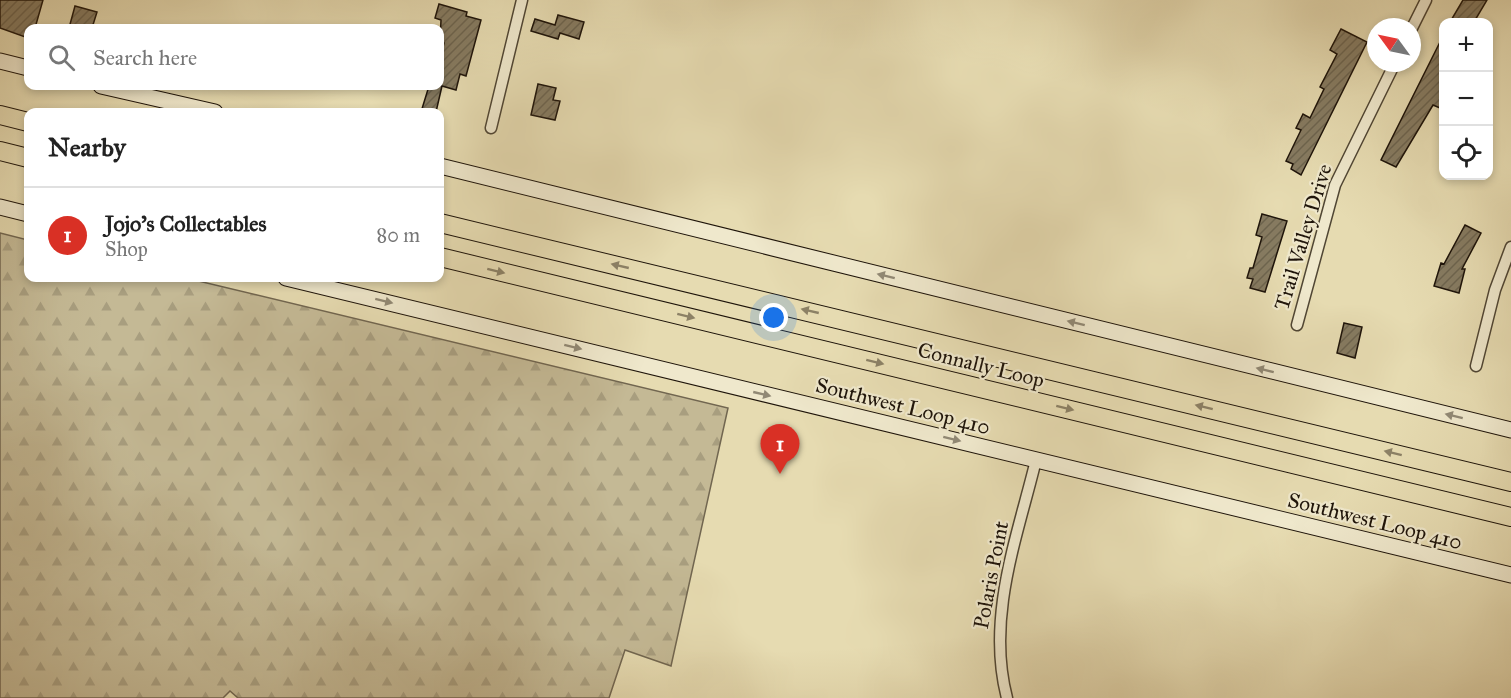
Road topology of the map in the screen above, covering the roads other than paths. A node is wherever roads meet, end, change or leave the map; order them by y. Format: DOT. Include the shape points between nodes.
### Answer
graph roads {
  1 [pos="522,0"];
  2 [pos="1426,0"];
  3 [pos="1417,18"];
  4 [pos="0,61"];
  5 [pos="24,67"];
  6 [pos="1391,72"];
  7 [pos="119,90"];
  8 [pos="197,108"];
  9 [pos="0,115"];
  10 [pos="24,121"];
  11 [pos="491,128"];
  12 [pos="0,151"];
  13 [pos="24,157"];
  14 [pos="444,167"];
  15 [pos="0,207"];
  16 [pos="24,213"];
  17 [pos="444,224"];
  18 [pos="1511,247"];
  19 [pos="444,258"];
  20 [pos="302,282"];
  21 [pos="1297,325"];
  22 [pos="1476,366"];
  23 [pos="1511,430"];
  24 [pos="1036,460"];
  25 [pos="1511,482"];
  26 [pos="1511,517"];
  27 [pos="1511,575"];
  28 [pos="1007,698"];
  1 -- 11 [label="street"];
  2 -- 3 [label="street"];
  4 -- 5 [label="main road"];
  6 -- 21 [label="street, Trail Valley Drive" via="1335,185"];
  7 -- 8 [label="main road"];
  9 -- 10 [label="highway"];
  12 -- 13 [label="highway"];
  23 -- 14 [label="main road, one-way"];
  15 -- 16 [label="main road"];
  25 -- 17 [label="highway, Connally Loop, one-way"];
  18 -- 22 [label="street" via="1495,290"];
  19 -- 26 [label="highway, Connally Loop, one-way"];
  20 -- 24 [label="main road, Southwest Loop 410, one-way"];
  24 -- 27 [label="main road, Southwest Loop 410"];
  24 -- 28 [label="street, Polaris Point" via="1000,614 998,643"];
}
